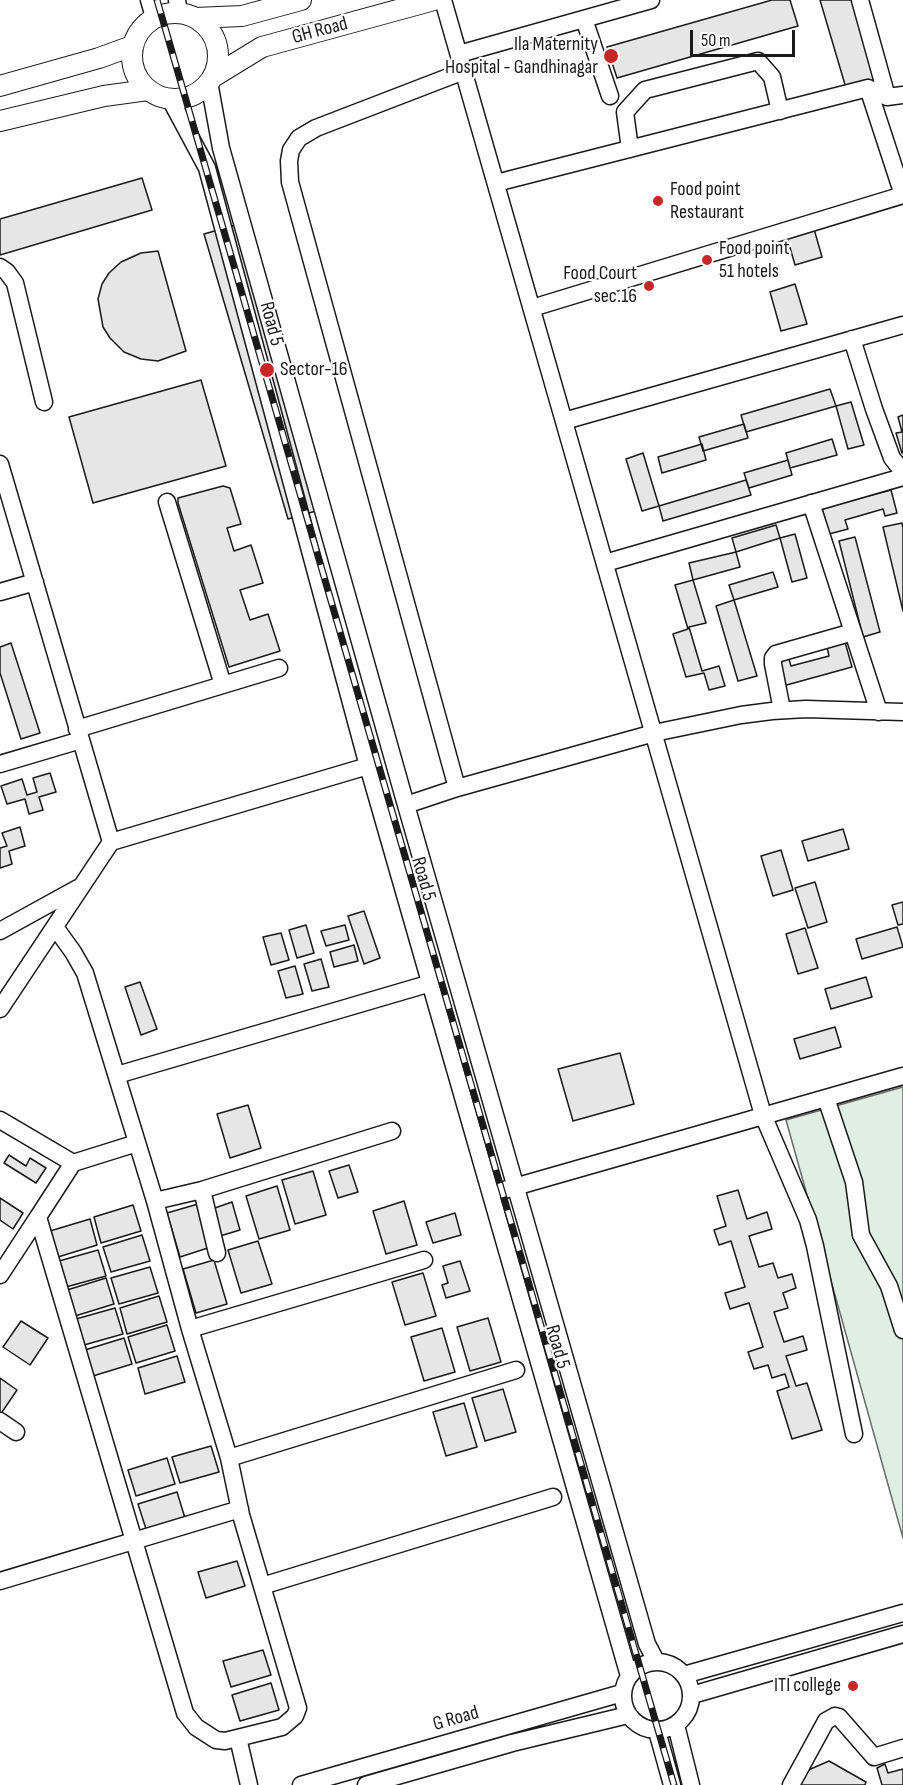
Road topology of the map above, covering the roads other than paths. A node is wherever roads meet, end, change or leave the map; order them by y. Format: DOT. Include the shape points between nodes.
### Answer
graph roads {
  1 [pos="301,0"];
  2 [pos="434,0"];
  3 [pos="443,0"];
  4 [pos="651,0"];
  5 [pos="860,0"];
  6 [pos="152,9"];
  7 [pos="184,10"];
  8 [pos="584,19"];
  9 [pos="132,46"];
  10 [pos="461,62"];
  11 [pos="211,80"];
  12 [pos="0,86"];
  13 [pos="868,88"];
  14 [pos="148,90"];
  15 [pos="610,96"];
  16 [pos="895,96"];
  17 [pos="170,99"];
  18 [pos="780,111"];
  19 [pos="0,122"];
  20 [pos="630,149"];
  21 [pos="496,183"];
  22 [pos="903,195"];
  23 [pos="0,267"];
  24 [pos="532,308"];
  25 [pos="903,325"];
  26 [pos="852,339"];
  27 [pos="44,402"];
  28 [pos="564,421"];
  29 [pos="0,464"];
  30 [pos="903,472"];
  31 [pos="903,477"];
  32 [pos="167,502"];
  33 [pos="811,503"];
  34 [pos="605,563"];
  35 [pos="34,582"];
  36 [pos="0,592"];
  37 [pos="853,632"];
  38 [pos="279,668"];
  39 [pos="223,685"];
  40 [pos="782,710"];
  41 [pos="879,712"];
  42 [pos="903,712"];
  43 [pos="654,733"];
  44 [pos="79,735"];
  45 [pos="0,764"];
  46 [pos="368,766"];
  47 [pos="457,788"];
  48 [pos="406,805"];
  49 [pos="111,842"];
  50 [pos="82,886"];
  51 [pos="55,927"];
  52 [pos="0,931"];
  53 [pos="432,983"];
  54 [pos="0,1009"];
  55 [pos="117,1075"];
  56 [pos="903,1076"];
  57 [pos="826,1098"];
  58 [pos="763,1115"];
  59 [pos="0,1120"];
  60 [pos="392,1131"];
  61 [pos="137,1143"];
  62 [pos="73,1163"];
  63 [pos="514,1188"];
  64 [pos="202,1190"];
  65 [pos="492,1192"];
  66 [pos="156,1201"];
  67 [pos="38,1217"];
  68 [pos="217,1253"];
  69 [pos="424,1260"];
  70 [pos="0,1275"];
  71 [pos="190,1329"];
  72 [pos="903,1330"];
  73 [pos="516,1370"];
  74 [pos="0,1421"];
  75 [pos="16,1432"];
  76 [pos="854,1434"];
  77 [pos="229,1458"];
  78 [pos="553,1497"];
  79 [pos="240,1509"];
  80 [pos="135,1541"];
  81 [pos="0,1581"];
  82 [pos="262,1586"];
  83 [pos="903,1613"];
  84 [pos="903,1634"];
  85 [pos="656,1661"];
  86 [pos="684,1675"];
  87 [pos="629,1676"];
  88 [pos="622,1693"];
  89 [pos="692,1695"];
  90 [pos="628,1715"];
  91 [pos="676,1725"];
  92 [pos="657,1731"];
  93 [pos="238,1738"];
  94 [pos="903,1748"];
  95 [pos="402,1780"];
  96 [pos="249,1785"];
  97 [pos="301,1785"];
  98 [pos="366,1785"];
  99 [pos="672,1785"];
  100 [pos="691,1785"];
  101 [pos="791,1785"];
  1 -- 7 [label="main road, GH Road" via="242,16"];
  2 -- 11 [label="main road, GH Road" via="262,47"];
  3 -- 10 [label="street"];
  4 -- 8 [label="street"];
  5 -- 16 [label="street"];
  6 -- 7 [label="main road" via="166,13"];
  6 -- 9 [label="main road"];
  7 -- 11 [label="main road" via="206,26 216,44 217,64"];
  8 -- 10 [label="street"];
  8 -- 15 [label="street"];
  9 -- 12 [label="main road"];
  9 -- 14 [label="main road" via="134,70"];
  10 -- 21 [label="street"];
  10 -- 47 [label="street" via="316,128 299,138 289,161 290,182"];
  11 -- 17 [label="main road" via="192,96"];
  11 -- 48 [label="street, Road 5" via="221,148"];
  13 -- 16 [label="street"];
  13 -- 18 [label="street"];
  13 -- 22 [label="street"];
  14 -- 17 [label="main road"];
  14 -- 19 [label="main road" via="104,96"];
  17 -- 46 [label="street, Road 5" via="207,168"];
  18 -- 20 [label="street"];
  18 -- 20 [label="street" via="772,77 758,61 645,90 625,112"];
  20 -- 21 [label="street"];
  21 -- 24 [label="street"];
  22 -- 24 [label="street"];
  23 -- 27 [label="street" via="15,283"];
  24 -- 28 [label="street"];
  25 -- 26 [label="street"];
  26 -- 28 [label="street"];
  26 -- 30 [label="street" via="892,458"];
  28 -- 34 [label="street"];
  29 -- 35 [label="street"];
  31 -- 33 [label="street"];
  32 -- 39 [label="street"];
  33 -- 34 [label="street"];
  33 -- 37 [label="street"];
  34 -- 43 [label="street"];
  35 -- 36 [label="street"];
  35 -- 44 [label="street"];
  37 -- 40 [label="street" via="776,654 773,664"];
  37 -- 41 [label="street"];
  38 -- 39 [label="street"];
  39 -- 44 [label="street"];
  40 -- 41 [label="street"];
  40 -- 43 [label="street"];
  41 -- 42 [label="street"];
  43 -- 47 [label="street"];
  43 -- 58 [label="street"];
  44 -- 45 [label="street"];
  44 -- 49 [label="street"];
  46 -- 49 [label="street"];
  46 -- 53 [label="street, Road 5"];
  47 -- 48 [label="street"];
  48 -- 63 [label="street, Road 5"];
  49 -- 50 [label="street"];
  50 -- 51 [label="street"];
  50 -- 52 [label="street"];
  51 -- 54 [label="street"];
  51 -- 55 [label="street" via="85,974"];
  53 -- 55 [label="street"];
  53 -- 65 [label="street, Road 5"];
  55 -- 61 [label="street"];
  56 -- 57 [label="street"];
  57 -- 58 [label="street"];
  57 -- 72 [label="street" via="854,1182 861,1235 889,1286"];
  58 -- 63 [label="street"];
  58 -- 76 [label="street" via="808,1220"];
  59 -- 62 [label="street"];
  60 -- 64 [label="street"];
  61 -- 62 [label="street"];
  61 -- 66 [label="street"];
  62 -- 67 [label="street"];
  63 -- 65 [label="street"];
  63 -- 85 [label="street, Road 5" via="647,1644"];
  64 -- 66 [label="street"];
  64 -- 68 [label="street"];
  65 -- 87 [label="street, Road 5"];
  66 -- 71 [label="street"];
  67 -- 70 [label="street"];
  67 -- 80 [label="street"];
  69 -- 71 [label="street"];
  71 -- 77 [label="street"];
  73 -- 77 [label="street"];
  74 -- 75 [label="street"];
  77 -- 79 [label="street"];
  78 -- 82 [label="street"];
  79 -- 80 [label="street"];
  79 -- 82 [label="street"];
  80 -- 81 [label="street"];
  80 -- 93 [label="street" via="185,1713 206,1735 225,1741"];
  82 -- 93 [label="street" via="298,1708 296,1716 282,1727"];
  83 -- 86 [label="street"];
  84 -- 89 [label="street"];
  85 -- 86 [label="street" via="667,1663"];
  85 -- 87 [label="street" via="638,1667"];
  86 -- 89 [label="street"];
  87 -- 88 [label="street"];
  88 -- 90 [label="street"];
  88 -- 97 [label="street, G Road"];
  89 -- 91 [label="street" via="685,1717"];
  90 -- 92 [label="street" via="646,1729"];
  90 -- 95 [label="street, G Road" via="512,1743"];
  91 -- 92 [label="street"];
  91 -- 100 [label="street"];
  92 -- 99 [label="street"];
  93 -- 96 [label="street"];
  94 -- 101 [label="street" via="874,1757 836,1716 826,1721"];
  95 -- 98 [label="street, G Road"];
}
